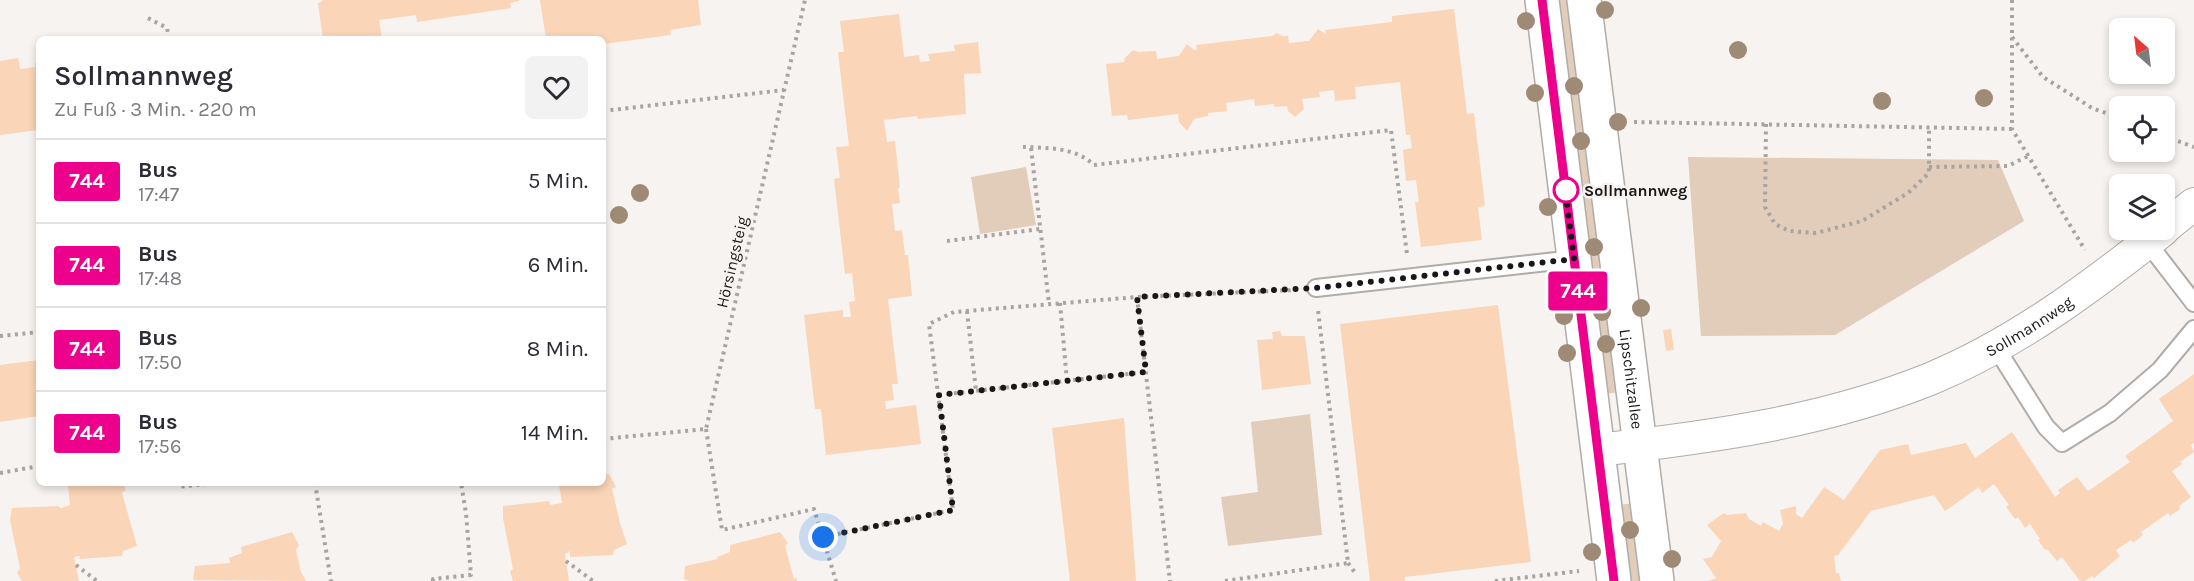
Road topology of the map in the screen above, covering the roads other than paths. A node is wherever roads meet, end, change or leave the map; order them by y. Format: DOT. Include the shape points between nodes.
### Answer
graph roads {
  1 [pos="1542,0"];
  2 [pos="1584,0"];
  3 [pos="2194,204"];
  4 [pos="2175,219"];
  5 [pos="2149,240"];
  6 [pos="2162,240"];
  7 [pos="1574,259"];
  8 [pos="1316,288"];
  9 [pos="2194,303"];
  10 [pos="2194,329"];
  11 [pos="1995,346"];
  12 [pos="1639,446"];
  13 [pos="1598,450"];
  14 [pos="1614,581"];
  15 [pos="1657,581"];
  1 -- 7 [label="street"];
  2 -- 12 [label="street, Lipschitzallee"];
  3 -- 4 [label="street, Sollmannweg"];
  5 -- 11 [label="street, Sollmannweg" via="2087,288"];
  6 -- 9 [label="lane"];
  7 -- 8 [label="lane"];
  7 -- 13 [label="street"];
  10 -- 11 [label="lane" via="2160,370 2110,413 2062,443 2046,427"];
  11 -- 12 [label="street, Sollmannweg" via="1931,378 1831,412 1770,426"];
  12 -- 13 [label="street, Sollmannweg"];
  12 -- 15 [label="street, Lipschitzallee"];
  13 -- 14 [label="street"];
}
